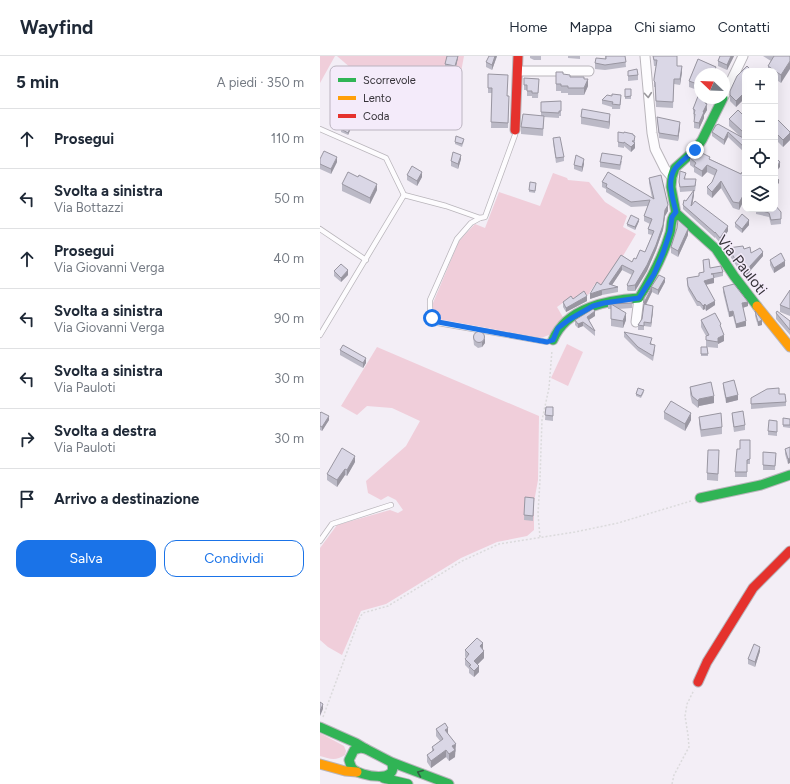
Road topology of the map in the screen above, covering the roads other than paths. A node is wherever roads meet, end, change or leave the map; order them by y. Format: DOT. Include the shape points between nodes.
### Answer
graph roads {
  1 [pos="518,56"];
  2 [pos="645,56"];
  3 [pos="743,56"];
  4 [pos="518,71"];
  5 [pos="589,71"];
  6 [pos="730,83"];
  7 [pos="720,104"];
  8 [pos="320,129"];
  9 [pos="515,130"];
  10 [pos="672,177"];
  11 [pos="404,195"];
  12 [pos="676,212"];
  13 [pos="480,218"];
  14 [pos="320,229"];
  15 [pos="366,260"];
  16 [pos="639,298"];
  17 [pos="636,322"];
  18 [pos="320,335"];
  19 [pos="553,340"];
  20 [pos="790,347"];
  21 [pos="790,475"];
  22 [pos="700,498"];
  23 [pos="390,505"];
  24 [pos="320,541"];
  25 [pos="790,551"];
  26 [pos="698,682"];
  27 [pos="321,725"];
  28 [pos="366,749"];
  29 [pos="350,755"];
  30 [pos="392,762"];
  31 [pos="320,763"];
  32 [pos="357,772"];
  33 [pos="383,778"];
  34 [pos="408,784"];
  35 [pos="448,784"];
  1 -- 4 [label="street"];
  2 -- 10 [label="street, one-way" via="655,149"];
  3 -- 6 [label="street"];
  4 -- 5 [label="street"];
  4 -- 9 [label="street"];
  7 -- 10 [label="street" via="702,140 675,168"];
  8 -- 11 [label="lane" via="386,158"];
  9 -- 13 [label="lane" via="488,212 485,217"];
  10 -- 12 [label="street" via="671,188"];
  11 -- 13 [label="lane"];
  11 -- 15 [label="lane"];
  12 -- 16 [label="street" via="672,217 670,232 654,274"];
  12 -- 20 [label="street, Via Pauloti" via="716,249"];
  13 -- 19 [label="lane" via="471,223 457,239 430,300 432,318 438,322 484,331 547,342"];
  14 -- 15 [label="lane"];
  15 -- 18 [label="lane"];
  16 -- 17 [label="street"];
  16 -- 19 [label="street" via="593,306 558,328"];
  21 -- 22 [label="street"];
  23 -- 24 [label="lane" via="332,524"];
  25 -- 26 [label="street" via="759,581 707,662"];
  27 -- 28 [label="street"];
  27 -- 29 [label="street" via="345,744"];
  28 -- 29 [label="street" via="357,749"];
  28 -- 30 [label="street"];
  29 -- 31 [label="street" via="336,763"];
  29 -- 32 [label="street" via="350,765"];
  30 -- 33 [label="street" via="392,771"];
  35 -- 30 [label="street, one-way"];
  31 -- 32 [label="street"];
  32 -- 33 [label="street"];
  33 -- 34 [label="street"];
}
